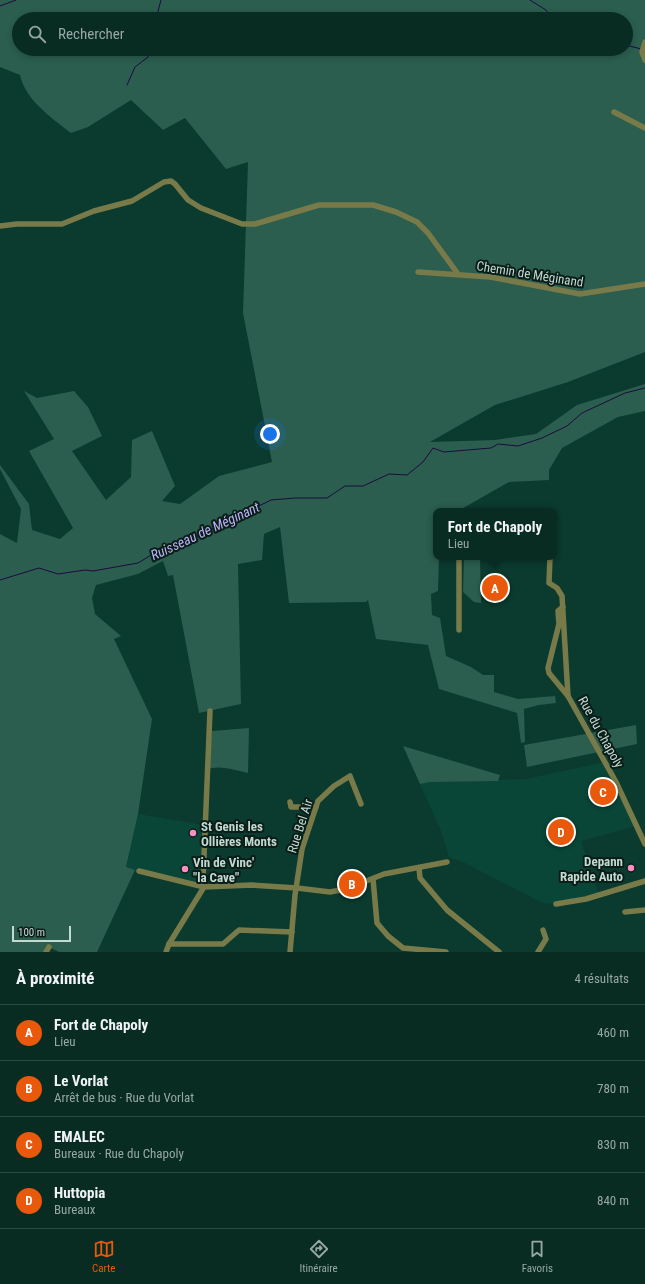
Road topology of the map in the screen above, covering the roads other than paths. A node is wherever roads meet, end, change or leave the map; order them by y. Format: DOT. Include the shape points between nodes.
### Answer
graph roads {
  1 [pos="645,42"];
  2 [pos="645,60"];
  3 [pos="614,112"];
  4 [pos="645,128"];
  5 [pos="0,226"];
  6 [pos="418,272"];
  7 [pos="458,274"];
  8 [pos="645,284"];
  9 [pos="459,560"];
  10 [pos="550,560"];
  11 [pos="563,607"];
  12 [pos="459,630"];
  13 [pos="568,696"];
  14 [pos="210,711"];
  15 [pos="290,802"];
  16 [pos="361,804"];
  17 [pos="316,807"];
  18 [pos="645,844"];
  19 [pos="447,862"];
  20 [pos="419,868"];
  21 [pos="139,871"];
  22 [pos="373,879"];
  23 [pos="645,881"];
  24 [pos="204,887"];
  25 [pos="296,888"];
  26 [pos="556,904"];
  27 [pos="645,910"];
  28 [pos="625,912"];
  29 [pos="543,930"];
  30 [pos="292,932"];
  31 [pos="169,944"];
  32 [pos="402,950"];
  33 [pos="166,952"];
  34 [pos="290,952"];
  35 [pos="446,952"];
  36 [pos="499,952"];
  37 [pos="538,952"];
  1 -- 2 [label="street" via="642,50"];
  3 -- 4 [label="street"];
  5 -- 7 [label="street, Chemin de Méginand" via="62,224 94,211 132,201 164,182 171,181 188,200 201,208 242,224 255,224 319,205 373,205 396,212 417,222"];
  6 -- 7 [label="street, Chemin de Méginand"];
  7 -- 8 [label="street, Chemin de Méginand" via="490,277 580,294"];
  9 -- 12 [label="street"];
  10 -- 11 [label="street, Rue du Chapoly" via="549,583 560,592"];
  11 -- 13 [label="street, Rue du Chapoly"];
  11 -- 13 [label="street, Rue du Chapoly" via="558,611 558,624 548,668 549,673"];
  13 -- 18 [label="street, Rue du Chapoly" via="622,794"];
  14 -- 24 [label="street"];
  15 -- 17 [label="street" via="291,807"];
  16 -- 17 [label="street, Rue Bel Air" via="350,776 324,794"];
  17 -- 25 [label="street, Rue Bel Air" via="302,849"];
  19 -- 20 [label="street"];
  20 -- 22 [label="street" via="384,874"];
  20 -- 36 [label="street" via="420,878 447,910"];
  21 -- 24 [label="street"];
  22 -- 25 [label="street" via="330,892"];
  22 -- 32 [label="street" via="377,923"];
  23 -- 26 [label="street" via="586,899"];
  24 -- 25 [label="street" via="252,885"];
  24 -- 31 [label="street"];
  25 -- 30 [label="street, Rue Bel Air"];
  27 -- 28 [label="street"];
  29 -- 37 [label="street" via="546,939"];
  30 -- 31 [label="street" via="238,930 223,944"];
  30 -- 34 [label="street, Rue Bel Air"];
  31 -- 33 [label="street"];
  32 -- 35 [label="street"];
}
